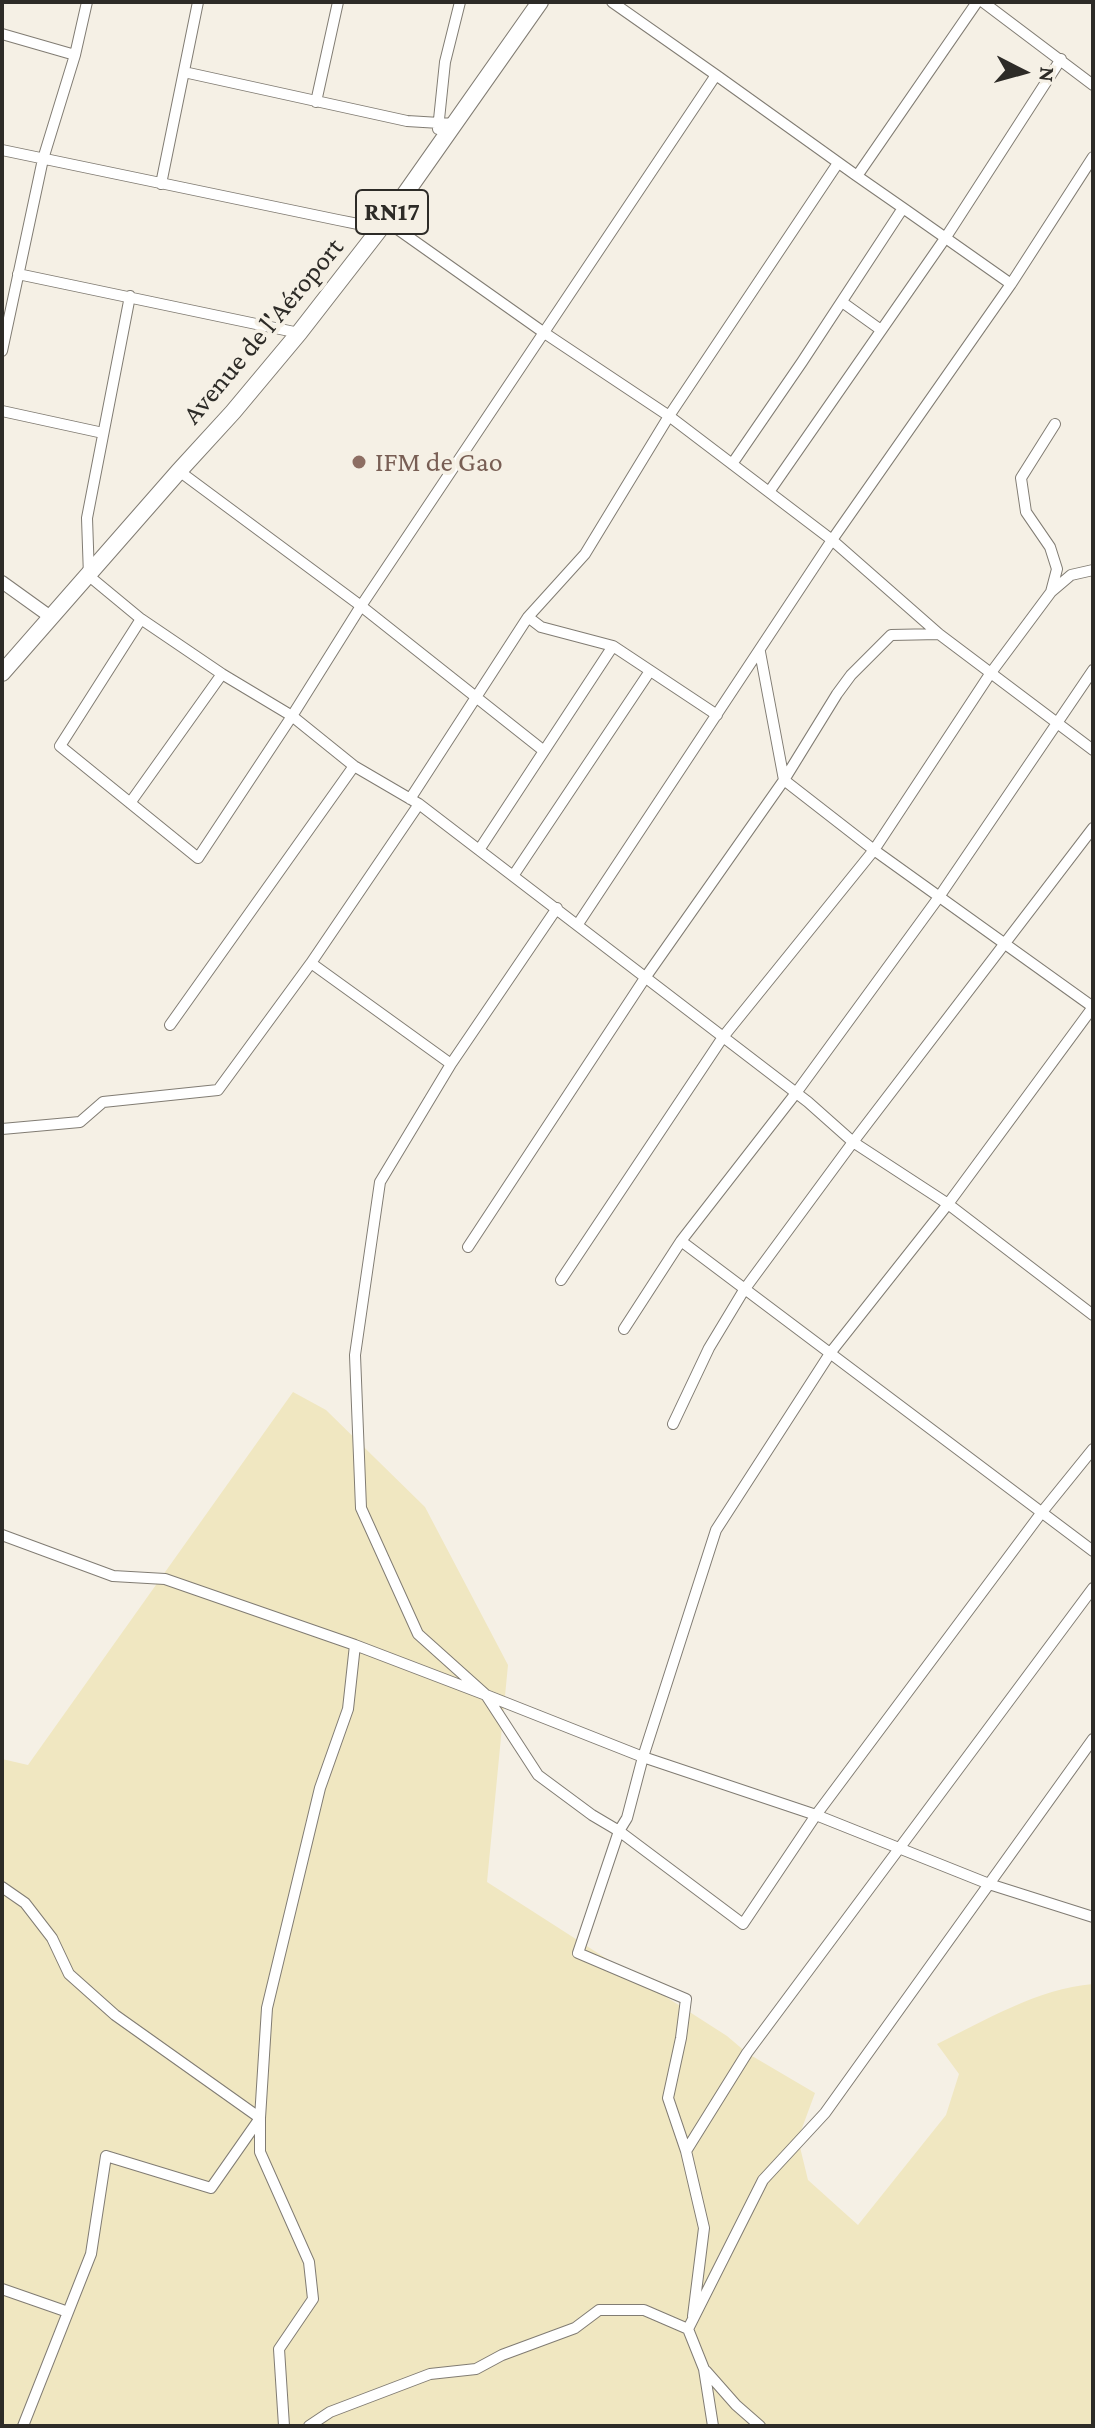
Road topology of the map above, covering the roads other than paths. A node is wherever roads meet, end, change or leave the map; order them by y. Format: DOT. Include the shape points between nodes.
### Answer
graph roads {
  1 [pos="87,2"];
  2 [pos="198,2"];
  3 [pos="338,2"];
  4 [pos="460,2"];
  5 [pos="540,2"];
  6 [pos="612,2"];
  7 [pos="980,2"];
  8 [pos="2,34"];
  9 [pos="75,55"];
  10 [pos="1061,59"];
  11 [pos="184,72"];
  12 [pos="716,75"];
  13 [pos="1093,85"];
  14 [pos="316,102"];
  15 [pos="456,124"];
  16 [pos="437,125"];
  17 [pos="441,143"];
  18 [pos="2,150"];
  19 [pos="1093,157"];
  20 [pos="43,159"];
  21 [pos="838,163"];
  22 [pos="857,176"];
  23 [pos="161,184"];
  24 [pos="903,208"];
  25 [pos="386,221"];
  26 [pos="946,237"];
  27 [pos="18,274"];
  28 [pos="1011,284"];
  29 [pos="130,296"];
  30 [pos="842,302"];
  31 [pos="881,330"];
  32 [pos="543,332"];
  33 [pos="299,333"];
  34 [pos="2,351"];
  35 [pos="2,411"];
  36 [pos="669,416"];
  37 [pos="1055,424"];
  38 [pos="103,433"];
  39 [pos="732,464"];
  40 [pos="179,471"];
  41 [pos="769,492"];
  42 [pos="832,540"];
  43 [pos="1093,570"];
  44 [pos="89,576"];
  45 [pos="2,582"];
  46 [pos="1051,592"];
  47 [pos="361,606"];
  48 [pos="528,617"];
  49 [pos="52,618"];
  50 [pos="141,619"];
  51 [pos="939,634"];
  52 [pos="613,646"];
  53 [pos="760,652"];
  54 [pos="1093,670"];
  55 [pos="650,671"];
  56 [pos="2,673"];
  57 [pos="222,674"];
  58 [pos="990,674"];
  59 [pos="475,698"];
  60 [pos="717,715"];
  61 [pos="292,716"];
  62 [pos="1058,724"];
  63 [pos="1093,750"];
  64 [pos="544,751"];
  65 [pos="354,766"];
  66 [pos="784,780"];
  67 [pos="414,801"];
  68 [pos="130,803"];
  69 [pos="1093,828"];
  70 [pos="479,850"];
  71 [pos="874,850"];
  72 [pos="513,876"];
  73 [pos="939,897"];
  74 [pos="557,908"];
  75 [pos="578,924"];
  76 [pos="1005,946"];
  77 [pos="311,963"];
  78 [pos="645,978"];
  79 [pos="1093,1007"];
  80 [pos="170,1025"];
  81 [pos="723,1037"];
  82 [pos="451,1064"];
  83 [pos="796,1093"];
  84 [pos="2,1129"];
  85 [pos="853,1142"];
  86 [pos="948,1204"];
  87 [pos="681,1241"];
  88 [pos="468,1247"];
  89 [pos="561,1280"];
  90 [pos="744,1290"];
  91 [pos="1093,1315"];
  92 [pos="624,1329"];
  93 [pos="831,1352"];
  94 [pos="673,1424"];
  95 [pos="1093,1449"];
  96 [pos="1042,1512"];
  97 [pos="2,1535"];
  98 [pos="1093,1551"];
  99 [pos="1093,1588"];
  100 [pos="355,1645"];
  101 [pos="486,1695"];
  102 [pos="1093,1739"];
  103 [pos="643,1757"];
  104 [pos="816,1815"];
  105 [pos="619,1831"];
  106 [pos="901,1849"];
  107 [pos="989,1884"];
  108 [pos="2,1887"];
  109 [pos="1093,1917"];
  110 [pos="260,2118"];
  111 [pos="686,2151"];
  112 [pos="2,2289"];
  113 [pos="68,2312"];
  114 [pos="693,2316"];
  115 [pos="688,2329"];
  116 [pos="704,2369"];
  117 [pos="23,2426"];
  118 [pos="284,2426"];
  119 [pos="309,2426"];
  120 [pos="713,2426"];
  121 [pos="760,2426"];
  1 -- 9 [label="street"];
  2 -- 11 [label="street"];
  3 -- 14 [label="street"];
  4 -- 16 [label="street"];
  5 -- 15 [label="main road, Avenue de l'Aéroport / RN17"];
  6 -- 12 [label="street"];
  7 -- 10 [label="street"];
  7 -- 22 [label="street"];
  8 -- 9 [label="street"];
  9 -- 20 [label="street"];
  10 -- 13 [label="street"];
  10 -- 26 [label="street"];
  11 -- 14 [label="street"];
  11 -- 23 [label="street"];
  12 -- 21 [label="street"];
  12 -- 32 [label="street"];
  14 -- 16 [label="street"];
  15 -- 16 [label="street"];
  15 -- 17 [label="main road, Avenue de l'Aéroport / RN17"];
  16 -- 17 [label="street"];
  17 -- 25 [label="main road, Avenue de l'Aéroport / RN17"];
  18 -- 20 [label="street"];
  19 -- 28 [label="street"];
  20 -- 23 [label="street"];
  20 -- 27 [label="street"];
  21 -- 22 [label="street"];
  21 -- 36 [label="street"];
  22 -- 24 [label="street"];
  23 -- 25 [label="street" via="363,225"];
  24 -- 26 [label="street"];
  24 -- 30 [label="street"];
  25 -- 32 [label="street"];
  25 -- 33 [label="main road, Avenue de l'Aéroport / RN17"];
  26 -- 28 [label="street"];
  26 -- 31 [label="street"];
  27 -- 29 [label="street"];
  27 -- 34 [label="street"];
  28 -- 42 [label="street"];
  29 -- 33 [label="street"];
  29 -- 38 [label="street"];
  30 -- 31 [label="street"];
  30 -- 39 [label="street"];
  31 -- 41 [label="street"];
  32 -- 36 [label="street"];
  32 -- 47 [label="street"];
  33 -- 40 [label="main road, Avenue de l'Aéroport / RN17"];
  35 -- 38 [label="street"];
  36 -- 39 [label="street"];
  36 -- 48 [label="street" via="585,554"];
  37 -- 46 [label="street" via="1021,478 1026,512 1050,547 1057,569"];
  38 -- 44 [label="street" via="87,518"];
  39 -- 41 [label="street"];
  40 -- 44 [label="main road, Avenue de l'Aéroport / RN17"];
  40 -- 47 [label="street"];
  41 -- 42 [label="street"];
  42 -- 51 [label="street"];
  42 -- 53 [label="street"];
  43 -- 46 [label="street" via="1071,575"];
  44 -- 49 [label="main road, Avenue de l'Aéroport / RN17"];
  44 -- 50 [label="street"];
  45 -- 49 [label="street"];
  46 -- 58 [label="street"];
  47 -- 59 [label="street"];
  47 -- 61 [label="street"];
  48 -- 52 [label="street" via="541,627"];
  48 -- 59 [label="street"];
  49 -- 56 [label="main road, Avenue de l'Aéroport / RN17"];
  50 -- 57 [label="street"];
  50 -- 68 [label="street" via="60,746"];
  51 -- 58 [label="street"];
  51 -- 66 [label="street" via="891,635 851,675"];
  52 -- 55 [label="street"];
  52 -- 64 [label="street"];
  53 -- 60 [label="street"];
  53 -- 66 [label="street"];
  54 -- 62 [label="street"];
  55 -- 60 [label="street"];
  55 -- 72 [label="street"];
  57 -- 61 [label="street"];
  57 -- 68 [label="street"];
  58 -- 62 [label="street"];
  58 -- 71 [label="street"];
  59 -- 64 [label="street"];
  59 -- 67 [label="street"];
  60 -- 75 [label="street"];
  61 -- 65 [label="street"];
  61 -- 68 [label="street" via="198,858"];
  62 -- 63 [label="street"];
  62 -- 73 [label="street"];
  64 -- 70 [label="street"];
  65 -- 67 [label="street"];
  65 -- 80 [label="street"];
  66 -- 71 [label="street"];
  66 -- 78 [label="street"];
  67 -- 70 [label="street"];
  67 -- 77 [label="street"];
  69 -- 76 [label="street"];
  70 -- 72 [label="street"];
  71 -- 73 [label="street"];
  71 -- 81 [label="street"];
  72 -- 74 [label="street"];
  73 -- 76 [label="street"];
  73 -- 83 [label="street"];
  74 -- 75 [label="street"];
  74 -- 82 [label="street"];
  75 -- 78 [label="street"];
  76 -- 79 [label="street"];
  76 -- 85 [label="street"];
  77 -- 82 [label="street"];
  77 -- 84 [label="street" via="218,1090 103,1102 80,1122"];
  78 -- 81 [label="street"];
  78 -- 88 [label="street"];
  79 -- 86 [label="street"];
  81 -- 83 [label="street"];
  81 -- 89 [label="street"];
  82 -- 101 [label="street" via="380,1182 355,1355 361,1508 418,1634"];
  83 -- 85 [label="street"];
  83 -- 87 [label="street"];
  85 -- 86 [label="street"];
  85 -- 90 [label="street"];
  86 -- 91 [label="street"];
  86 -- 93 [label="street"];
  87 -- 90 [label="street"];
  87 -- 92 [label="street"];
  90 -- 93 [label="street"];
  90 -- 94 [label="street"];
  93 -- 96 [label="street"];
  93 -- 103 [label="street" via="716,1530"];
  95 -- 96 [label="street"];
  96 -- 98 [label="street"];
  96 -- 104 [label="street"];
  97 -- 100 [label="street" via="113,1576 165,1579"];
  99 -- 106 [label="street"];
  100 -- 101 [label="street"];
  100 -- 110 [label="street" via="348,1709 320,1788 267,2008"];
  101 -- 103 [label="street"];
  101 -- 105 [label="street" via="538,1775"];
  102 -- 107 [label="street"];
  103 -- 104 [label="street"];
  103 -- 105 [label="street"];
  104 -- 105 [label="street" via="743,1924"];
  104 -- 106 [label="street"];
  105 -- 111 [label="street" via="578,1953 686,1999 668,2098"];
  106 -- 107 [label="street"];
  106 -- 111 [label="street" via="747,2053"];
  107 -- 109 [label="street"];
  107 -- 114 [label="street" via="825,2113 763,2180"];
  108 -- 110 [label="street" via="25,1903 52,1938 69,1974 115,2015"];
  110 -- 113 [label="street" via="211,2188 106,2156 91,2254"];
  110 -- 118 [label="street" via="260,2152 309,2262 313,2299 279,2349"];
  111 -- 114 [label="street" via="704,2228"];
  112 -- 113 [label="street"];
  113 -- 117 [label="street"];
  114 -- 115 [label="street"];
  115 -- 116 [label="street"];
  115 -- 119 [label="street" via="644,2310 599,2310 575,2328 476,2369 430,2374 330,2412"];
  116 -- 120 [label="street"];
  116 -- 121 [label="street"];
}
